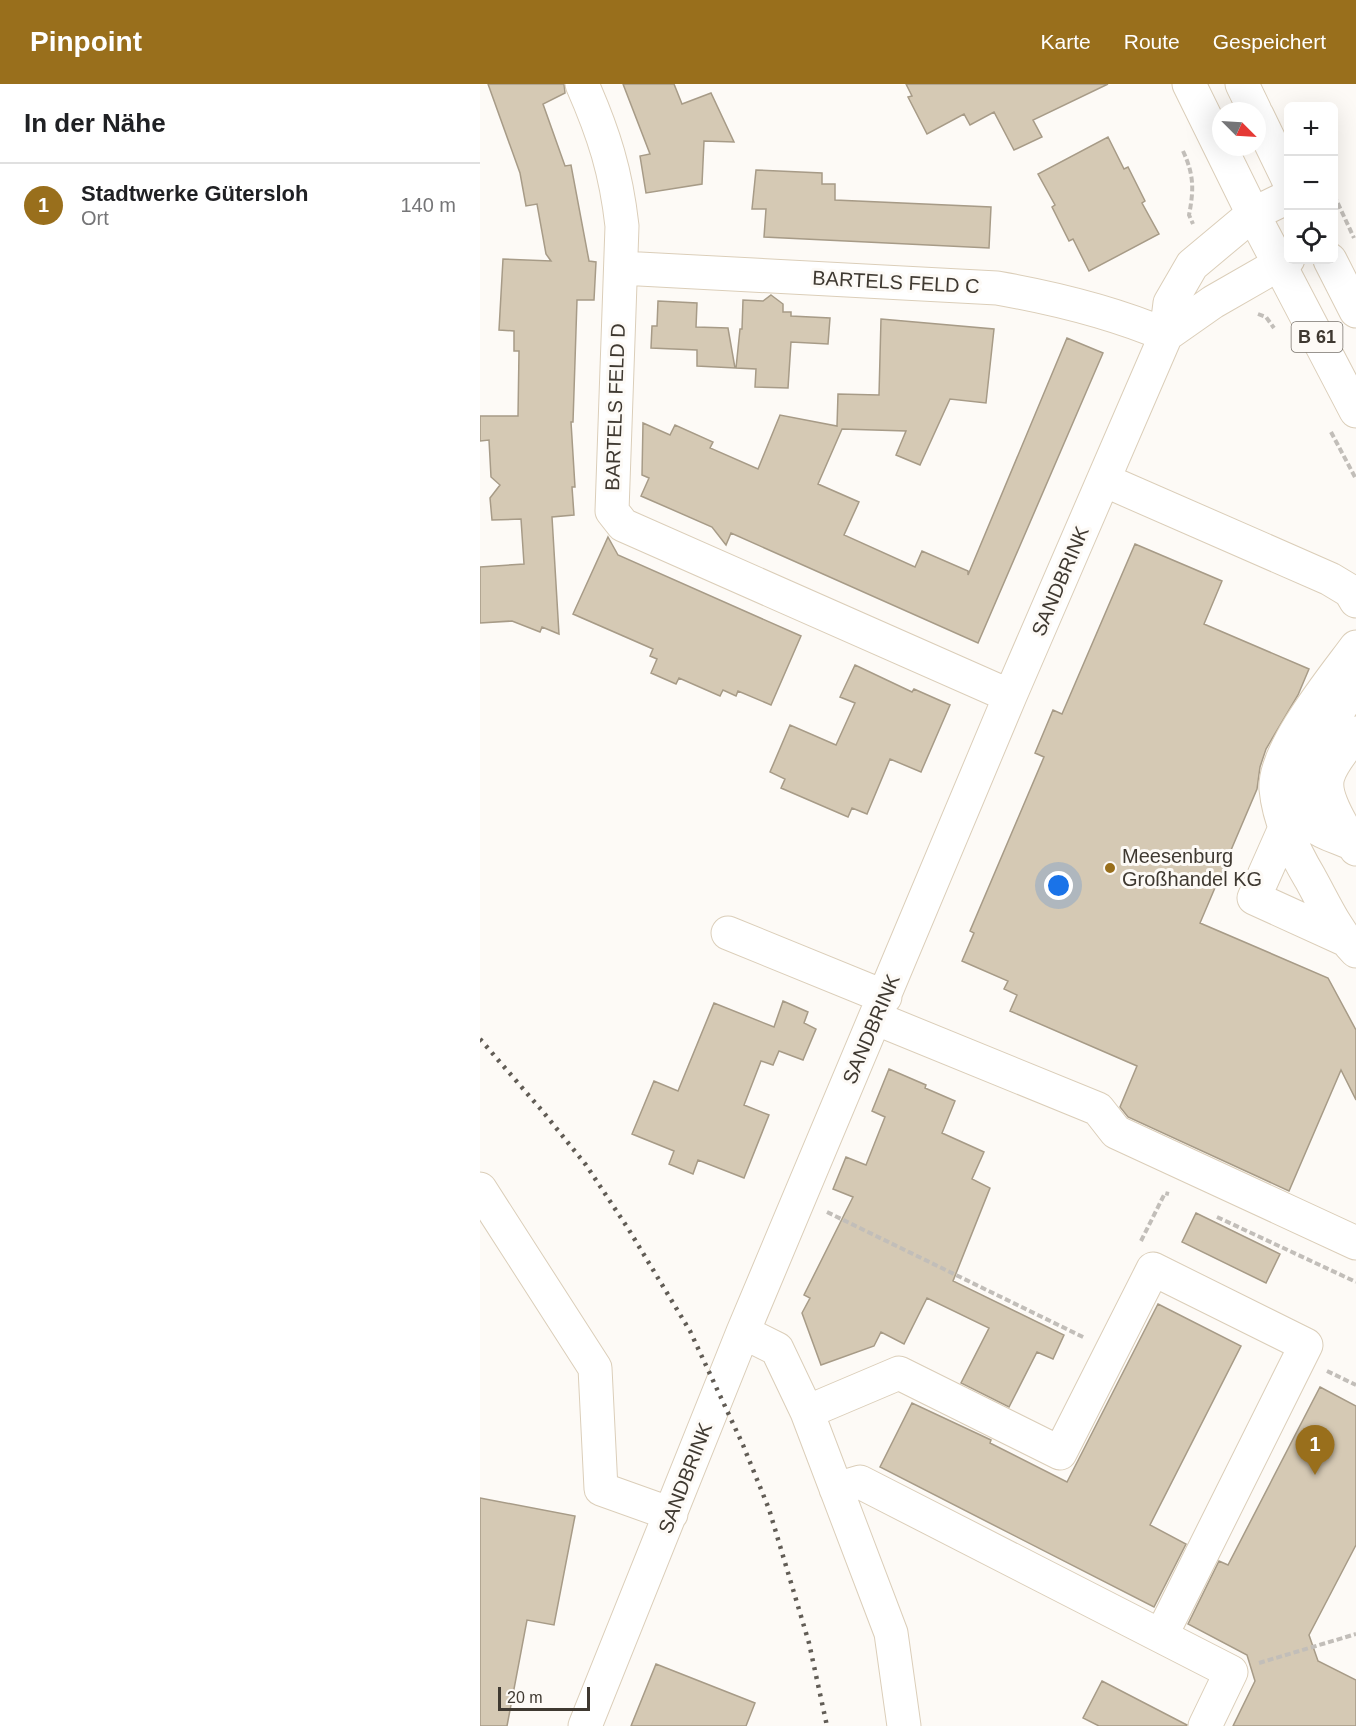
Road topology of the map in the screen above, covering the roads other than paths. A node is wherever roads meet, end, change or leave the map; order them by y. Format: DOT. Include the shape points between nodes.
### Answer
graph roads {
  1 [pos="582,84"];
  2 [pos="1189,84"];
  3 [pos="1242,84"];
  4 [pos="1251,102"];
  5 [pos="1266,134"];
  6 [pos="1284,171"];
  7 [pos="1284,199"];
  8 [pos="1252,214"];
  9 [pos="1283,261"];
  10 [pos="1332,264"];
  11 [pos="621,268"];
  12 [pos="1356,311"];
  13 [pos="1166,335"];
  14 [pos="1356,411"];
  15 [pos="1104,480"];
  16 [pos="1356,601"];
  17 [pos="1356,646"];
  18 [pos="1356,684"];
  19 [pos="1010,696"];
  20 [pos="1356,733"];
  21 [pos="1285,828"];
  22 [pos="1355,846"];
  23 [pos="728,933"];
  24 [pos="1350,945"];
  25 [pos="880,1008"];
  26 [pos="480,1189"];
  27 [pos="1356,1243"];
  28 [pos="743,1332"];
  29 [pos="807,1412"];
  30 [pos="836,1489"];
  31 [pos="671,1514"];
  32 [pos="1161,1636"];
  33 [pos="585,1726"];
  34 [pos="904,1726"];
  35 [pos="1205,1726"];
  1 -- 11 [label="street, BARTELS FELD D" via="602,129 617,188 622,226"];
  2 -- 8 [label="street, B 61"];
  3 -- 4 [label="street"];
  5 -- 6 [label="street"];
  7 -- 8 [label="street, SANDBRINK"];
  8 -- 9 [label="street, B 61"];
  8 -- 13 [label="street, SANDBRINK" via="1192,265 1170,303"];
  9 -- 13 [label="street"];
  9 -- 14 [label="street, B 61"];
  10 -- 12 [label="street, B 61"];
  11 -- 13 [label="street, BARTELS FELD C" via="997,288 1129,320"];
  11 -- 19 [label="street, BARTELS FELD D" via="612,511 623,525"];
  13 -- 15 [label="street, SANDBRINK"];
  15 -- 16 [label="street" via="1330,579 1350,591"];
  15 -- 19 [label="street, SANDBRINK"];
  17 -- 21 [label="street" via="1304,719 1281,762 1276,787"];
  18 -- 22 [label="street" via="1304,763 1299,793 1309,821"];
  19 -- 25 [label="street, SANDBRINK"];
  20 -- 22 [label="street" via="1328,775 1326,788"];
  21 -- 24 [label="street"];
  21 -- 24 [label="street" via="1254,898"];
  23 -- 25 [label="street"];
  25 -- 27 [label="street" via="1098,1108 1116,1132"];
  25 -- 28 [label="street, SANDBRINK"];
  26 -- 31 [label="street" via="595,1368 601,1489"];
  28 -- 29 [label="street" via="777,1349"];
  28 -- 31 [label="street, SANDBRINK"];
  29 -- 30 [label="street"];
  29 -- 32 [label="street" via="899,1373 1060,1453 1153,1269 1306,1345"];
  30 -- 32 [label="street" via="860,1482"];
  30 -- 34 [label="street" via="891,1633"];
  31 -- 33 [label="street, SANDBRINK"];
  32 -- 35 [label="street" via="1231,1672"];
}
